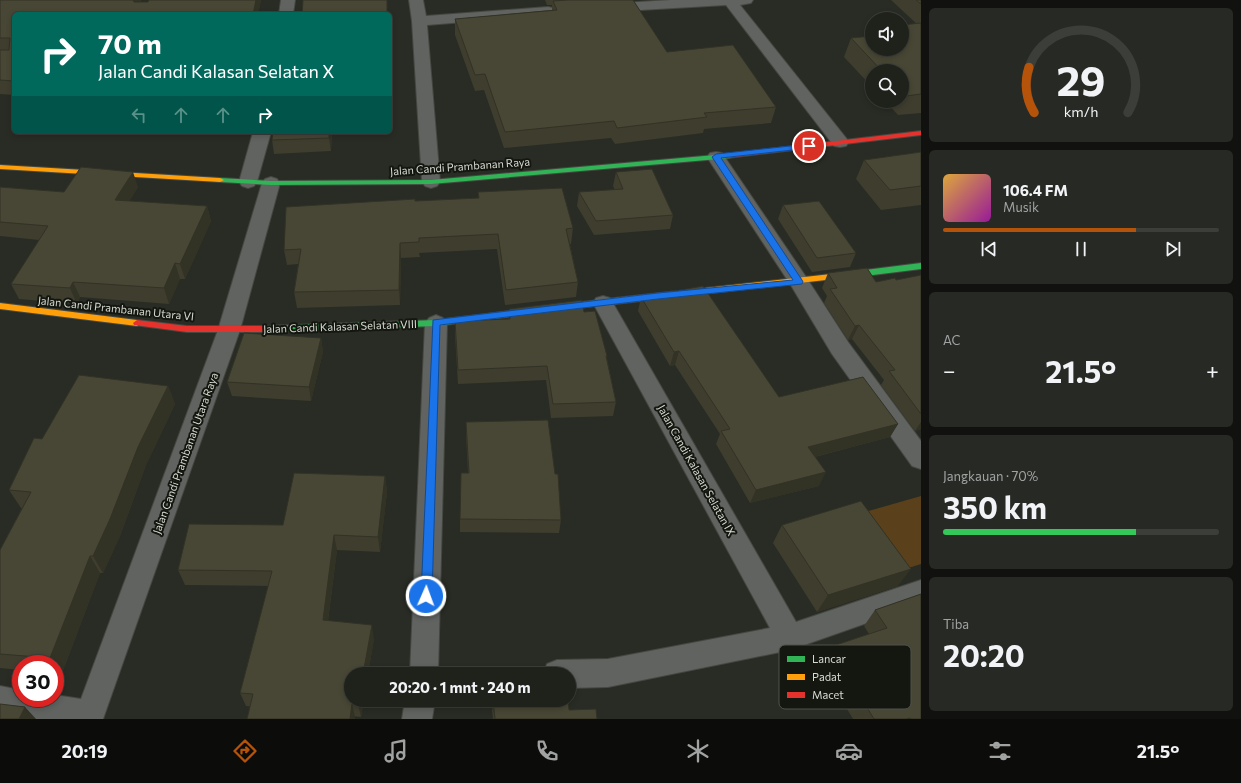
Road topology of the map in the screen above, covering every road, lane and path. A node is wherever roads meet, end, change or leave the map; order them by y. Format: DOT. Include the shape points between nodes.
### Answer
graph roads {
  1 [pos="288,0"];
  2 [pos="416,0"];
  3 [pos="735,0"];
  4 [pos="591,8"];
  5 [pos="560,10"];
  6 [pos="286,12"];
  7 [pos="419,21"];
  8 [pos="921,133"];
  9 [pos="262,134"];
  10 [pos="840,142"];
  11 [pos="716,157"];
  12 [pos="0,167"];
  13 [pos="260,182"];
  14 [pos="431,182"];
  15 [pos="921,266"];
  16 [pos="799,282"];
  17 [pos="603,303"];
  18 [pos="0,306"];
  19 [pos="436,323"];
  20 [pos="229,330"];
  21 [pos="921,459"];
  22 [pos="921,592"];
  23 [pos="790,637"];
  24 [pos="424,667"];
  25 [pos="576,674"];
  26 [pos="0,701"];
  27 [pos="419,707"];
  28 [pos="89,717"];
  29 [pos="417,719"];
  1 -- 6 [label="street"];
  2 -- 7 [label="street"];
  3 -- 4 [label="street"];
  3 -- 10 [label="street"];
  5 -- 7 [label="street"];
  7 -- 14 [label="street"];
  8 -- 10 [label="street, Jalan Candi Prambanan Raya"];
  9 -- 13 [label="street, Jalan Candi Prambanan Utara Raya"];
  10 -- 11 [label="street, Jalan Candi Prambanan Raya"];
  11 -- 14 [label="street, Jalan Candi Prambanan Raya"];
  11 -- 16 [label="street"];
  12 -- 13 [label="street, Jalan Candi Prambanan Raya"];
  13 -- 14 [label="street, Jalan Candi Prambanan Raya"];
  13 -- 20 [label="street, Jalan Candi Prambanan Utara Raya"];
  15 -- 16 [label="street, Jalan Candi Kalasan Selatan VIII"];
  16 -- 17 [label="street, Jalan Candi Kalasan Selatan VIII"];
  16 -- 21 [label="street" via="840,348"];
  17 -- 19 [label="street, Jalan Candi Kalasan Selatan VIII"];
  17 -- 23 [label="street, Jalan Candi Kalasan Selatan IX"];
  18 -- 20 [label="street, Jalan Candi Prambanan Utara VI" via="187,329"];
  19 -- 20 [label="street, Jalan Candi Kalasan Selatan VIII"];
  19 -- 24 [label="street"];
  20 -- 28 [label="street, Jalan Candi Prambanan Utara Raya"];
  22 -- 23 [label="street"];
  23 -- 25 [label="street" via="608,673"];
  26 -- 28 [label="street"];
  27 -- 29 [label="street"];
}
